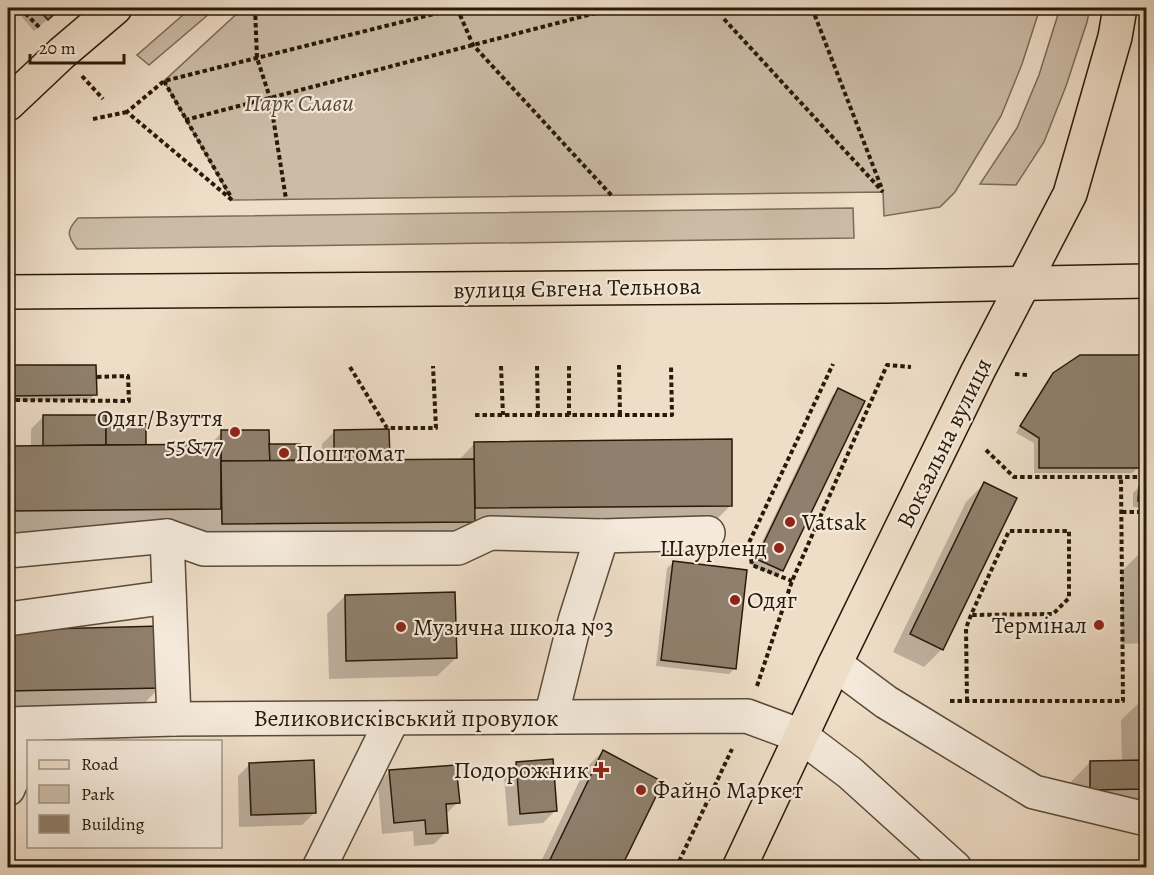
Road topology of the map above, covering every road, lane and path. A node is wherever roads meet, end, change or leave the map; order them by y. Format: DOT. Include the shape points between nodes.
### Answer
graph roads {
  1 [pos="20,8"];
  2 [pos="115,8"];
  3 [pos="255,8"];
  4 [pos="457,8"];
  5 [pos="615,8"];
  6 [pos="813,8"];
  7 [pos="1120,8"];
  8 [pos="8,18"];
  9 [pos="724,19"];
  10 [pos="40,28"];
  11 [pos="473,45"];
  12 [pos="257,58"];
  13 [pos="78,71"];
  14 [pos="164,81"];
  15 [pos="270,98"];
  16 [pos="103,99"];
  17 [pos="8,104"];
  18 [pos="127,112"];
  19 [pos="93,119"];
  20 [pos="185,120"];
  21 [pos="612,196"];
  22 [pos="286,199"];
  23 [pos="1146,280"];
  24 [pos="1025,284"];
  25 [pos="8,292"];
  26 [pos="833,364"];
  27 [pos="619,365"];
  28 [pos="671,365"];
  29 [pos="433,366"];
  30 [pos="501,366"];
  31 [pos="537,366"];
  32 [pos="569,366"];
  33 [pos="350,367"];
  34 [pos="911,367"];
  35 [pos="1015,374"];
  36 [pos="1027,375"];
  37 [pos="97,377"];
  38 [pos="8,400"];
  39 [pos="475,415"];
  40 [pos="503,415"];
  41 [pos="538,415"];
  42 [pos="569,415"];
  43 [pos="620,415"];
  44 [pos="986,450"];
  45 [pos="1121,477"];
  46 [pos="1146,477"];
  47 [pos="1122,512"];
  48 [pos="1146,512"];
  49 [pos="708,532"];
  50 [pos="167,536"];
  51 [pos="602,536"];
  52 [pos="746,549"];
  53 [pos="8,551"];
  54 [pos="792,582"];
  55 [pos="169,597"];
  56 [pos="971,615"];
  57 [pos="8,619"];
  58 [pos="835,664"];
  59 [pos="944,701"];
  60 [pos="967,701"];
  61 [pos="747,716"];
  62 [pos="551,717"];
  63 [pos="393,718"];
  64 [pos="174,719"];
  65 [pos="26,733"];
  66 [pos="801,736"];
  67 [pos="8,789"];
  68 [pos="1146,819"];
  69 [pos="319,867"];
  70 [pos="676,867"];
  71 [pos="739,867"];
  72 [pos="955,867"];
  1 -- 8 [label="path"];
  1 -- 10 [label="path"];
  2 -- 17 [label="main road"];
  3 -- 12 [label="path"];
  4 -- 11 [label="path"];
  4 -- 12 [label="path"];
  5 -- 11 [label="path"];
  6 -- 9 [label="path" via="883,192"];
  7 -- 24 [label="main road, Вокзальна вулиця" via="1070,194"];
  11 -- 15 [label="path"];
  11 -- 21 [label="path"];
  12 -- 14 [label="path"];
  12 -- 15 [label="path"];
  13 -- 16 [label="path"];
  14 -- 18 [label="path"];
  14 -- 20 [label="path"];
  15 -- 20 [label="path"];
  15 -- 22 [label="path"];
  18 -- 19 [label="path"];
  18 -- 20 [label="path" via="232,200"];
  23 -- 24 [label="main road, вулиця Євгена Тельнова"];
  24 -- 25 [label="main road, вулиця Євгена Тельнова"];
  24 -- 58 [label="main road, Вокзальна вулиця" via="978,371"];
  26 -- 52 [label="path"];
  27 -- 43 [label="path"];
  28 -- 43 [label="path" via="672,415"];
  29 -- 33 [label="path" via="436,428 387,428"];
  30 -- 40 [label="path"];
  31 -- 41 [label="path"];
  32 -- 42 [label="path"];
  34 -- 54 [label="path" via="887,365"];
  35 -- 36 [label="path"];
  37 -- 38 [label="path" via="128,376 129,400"];
  39 -- 40 [label="path"];
  40 -- 41 [label="path"];
  41 -- 42 [label="path"];
  42 -- 43 [label="path"];
  44 -- 45 [label="path" via="1014,477"];
  45 -- 46 [label="path"];
  45 -- 47 [label="path"];
  47 -- 48 [label="path"];
  47 -- 60 [label="path" via="1124,701"];
  49 -- 51 [label="street"];
  49 -- 52 [label="path"];
  50 -- 51 [label="street" via="204,549 458,548 490,533"];
  50 -- 53 [label="street"];
  50 -- 55 [label="street"];
  51 -- 62 [label="street"];
  52 -- 54 [label="path" via="752,565"];
  54 -- 61 [label="path"];
  55 -- 57 [label="street"];
  55 -- 64 [label="street"];
  56 -- 56 [label="path" via="1009,531 1068,531 1070,598 1053,614"];
  56 -- 60 [label="path" via="966,628"];
  58 -- 66 [label="main road, Вокзальна вулиця"];
  58 -- 68 [label="street" via="886,702 1034,792"];
  59 -- 60 [label="path"];
  61 -- 62 [label="street, Великовисківський провулок"];
  61 -- 66 [label="street, Великовисківський провулок"];
  61 -- 70 [label="path"];
  62 -- 63 [label="street, Великовисківський провулок"];
  63 -- 64 [label="street, Великовисківський провулок"];
  63 -- 69 [label="street"];
  64 -- 65 [label="street, Великовисківський провулок"];
  65 -- 67 [label="street"];
  66 -- 71 [label="main road, Вокзальна вулиця"];
  66 -- 72 [label="street, Великовисківський провулок" via="850,773"];
}
